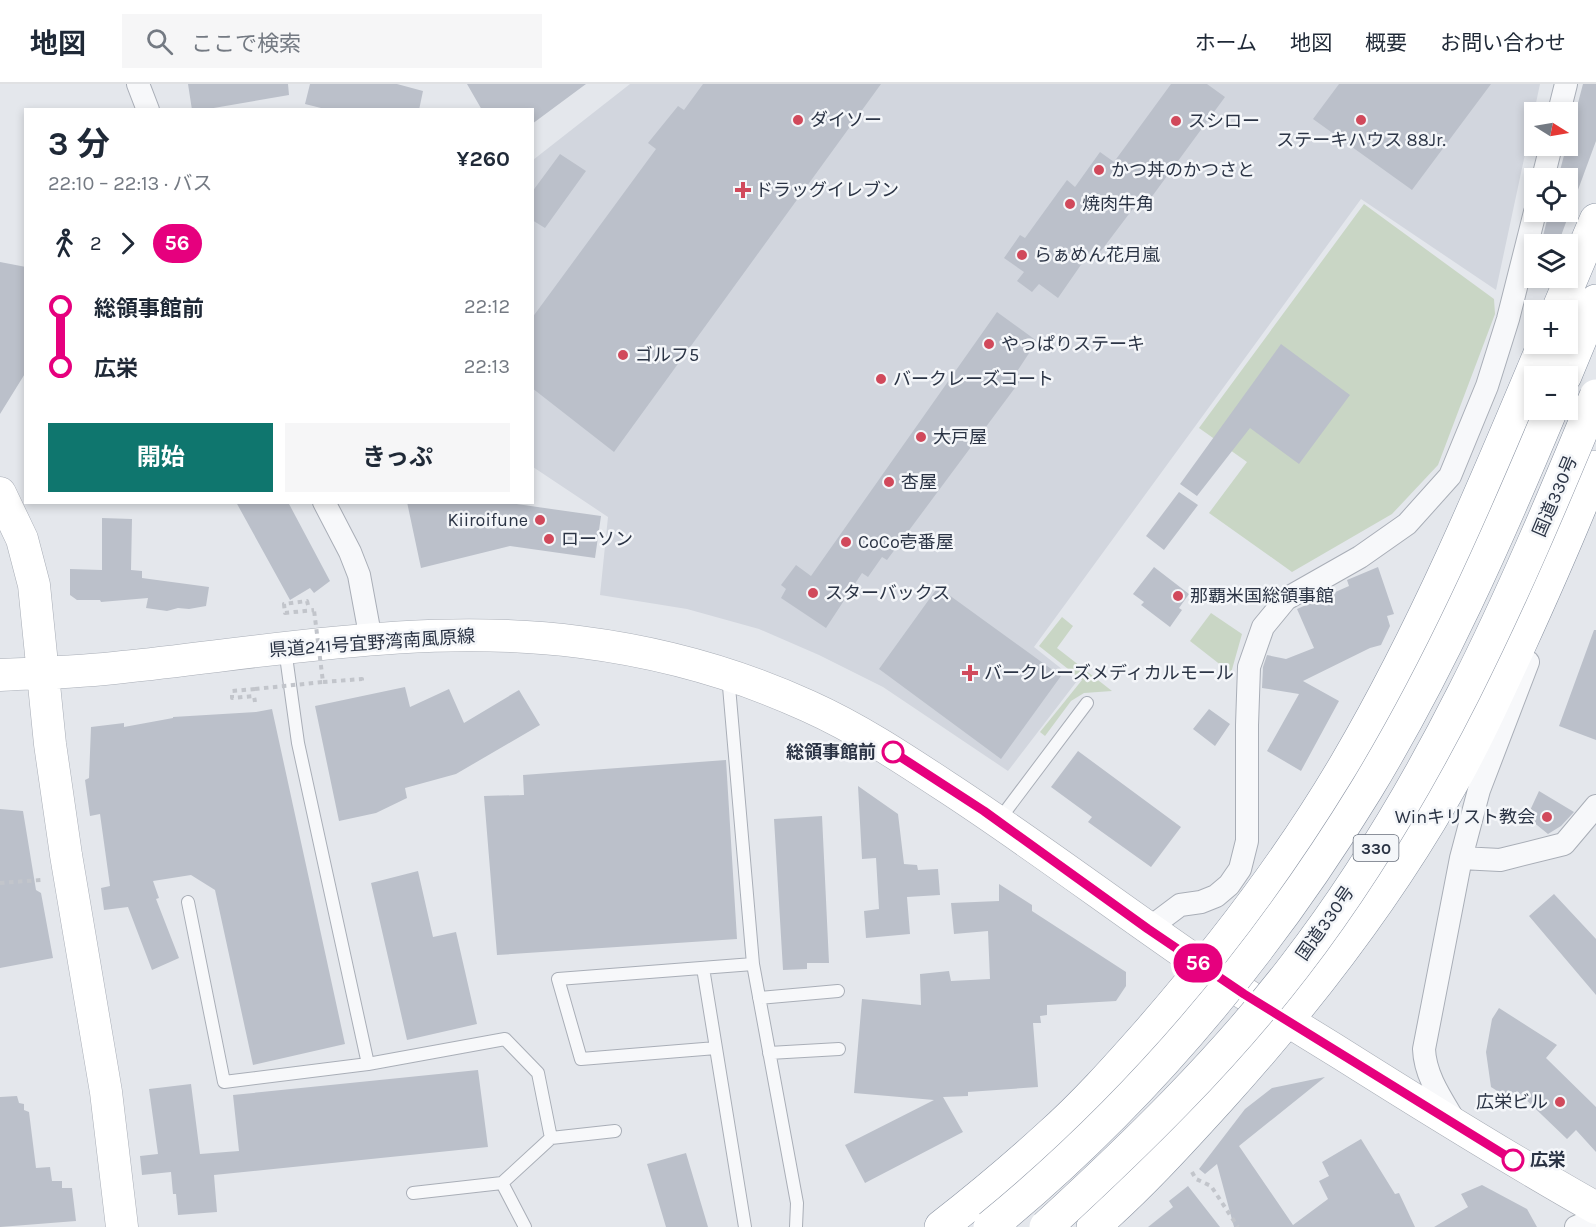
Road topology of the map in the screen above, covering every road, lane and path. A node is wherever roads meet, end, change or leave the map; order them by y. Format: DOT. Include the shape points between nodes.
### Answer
graph roads {
  1 [pos="138,84"];
  2 [pos="1566,84"];
  3 [pos="1562,102"];
  4 [pos="147,108"];
  5 [pos="1596,220"];
  6 [pos="1533,222"];
  7 [pos="1562,300"];
  8 [pos="1596,301"];
  9 [pos="1540,354"];
  10 [pos="1569,366"];
  11 [pos="1596,396"];
  12 [pos="1547,420"];
  13 [pos="1596,467"];
  14 [pos="0,493"];
  15 [pos="325,504"];
  16 [pos="1567,541"];
  17 [pos="308,605"];
  18 [pos="371,640"];
  19 [pos="285,648"];
  20 [pos="43,673"];
  21 [pos="728,674"];
  22 [pos="0,675"];
  23 [pos="323,682"];
  24 [pos="362,682"];
  25 [pos="255,702"];
  26 [pos="1087,703"];
  27 [pos="1596,806"];
  28 [pos="998,821"];
  29 [pos="1461,858"];
  30 [pos="42,880"];
  31 [pos="0,883"];
  32 [pos="188,902"];
  33 [pos="1148,929"];
  34 [pos="753,964"];
  35 [pos="1203,967"];
  36 [pos="703,968"];
  37 [pos="838,991"];
  38 [pos="759,998"];
  39 [pos="1287,1020"];
  40 [pos="716,1048"];
  41 [pos="839,1049"];
  42 [pos="769,1053"];
  43 [pos="368,1064"];
  44 [pos="1459,1128"];
  45 [pos="615,1131"];
  46 [pos="551,1138"];
  47 [pos="1190,1170"];
  48 [pos="502,1183"];
  49 [pos="413,1193"];
  50 [pos="1596,1209"];
  51 [pos="1596,1218"];
  52 [pos="122,1227"];
  53 [pos="525,1227"];
  54 [pos="745,1227"];
  55 [pos="795,1227"];
  56 [pos="940,1227"];
  57 [pos="990,1227"];
  58 [pos="1046,1227"];
  59 [pos="1093,1227"];
  60 [pos="1238,1227"];
  61 [pos="1576,1227"];
  1 -- 4 [label="street"];
  2 -- 3 [label="street"];
  5 -- 7 [label="highway"];
  6 -- 33 [label="street" via="1509,319 1450,476 1407,524 1360,557 1286,599 1263,627 1249,667 1248,841 1239,869 1216,896 1180,905"];
  8 -- 10 [label="highway"];
  9 -- 35 [label="highway" via="1483,489 1400,664 1347,762 1286,859"];
  11 -- 58 [label="highway, 国道330号 / 330, bridge" via="1525,565 1450,723 1346,894 1294,966 1218,1057"];
  12 -- 57 [label="highway, 国道330号 / 330, bridge" via="1421,690 1366,789 1314,870 1260,946 1187,1036 1076,1151"];
  13 -- 16 [label="highway"];
  14 -- 20 [label="main road" via="29,563"];
  15 -- 18 [label="street" via="359,575"];
  16 -- 29 [label="street" via="1533,647 1479,790"];
  16 -- 39 [label="highway" via="1494,700 1440,803 1384,893"];
  17 -- 23 [label="path, bridge" via="307,601 284,604 285,613 314,610"];
  18 -- 19 [label="main road, 県道241号宜野湾南風原線"];
  18 -- 21 [label="main road, 県道241号宜野湾南風原線" via="499,636 576,641 645,652"];
  19 -- 20 [label="main road, 県道241号宜野湾南風原線"];
  19 -- 43 [label="lane" via="298,743"];
  20 -- 22 [label="main road, 県道241号宜野湾南風原線"];
  20 -- 52 [label="main road" via="66,855 106,1092"];
  21 -- 28 [label="main road, 県道241号宜野湾南風原線" via="841,722"];
  21 -- 34 [label="lane"];
  23 -- 24 [label="path"];
  23 -- 25 [label="path, bridge" via="232,691 232,698 254,696"];
  26 -- 28 [label="lane"];
  27 -- 29 [label="street" via="1564,844 1500,860"];
  28 -- 33 [label="main road, 県道241号宜野湾南風原線"];
  29 -- 44 [label="street" via="1424,1049 1425,1064 1434,1085"];
  30 -- 31 [label="path"];
  32 -- 43 [label="lane" via="224,1082"];
  33 -- 35 [label="main road, 県道241号宜野湾南風原線"];
  34 -- 36 [label="lane"];
  34 -- 38 [label="lane"];
  35 -- 39 [label="main road, 県道241号宜野湾南風原線"];
  35 -- 56 [label="highway" via="1111,1074 1052,1134"];
  36 -- 40 [label="lane"];
  36 -- 40 [label="lane" via="558,979 581,1059"];
  37 -- 38 [label="lane"];
  38 -- 42 [label="lane"];
  39 -- 44 [label="main road, 県道241号宜野湾南風原線"];
  39 -- 59 [label="highway" via="1177,1145"];
  40 -- 54 [label="lane"];
  41 -- 42 [label="lane"];
  42 -- 55 [label="lane" via="797,1203"];
  43 -- 46 [label="lane" via="505,1039 538,1073"];
  44 -- 50 [label="main road, 県道241号宜野湾南風原線"];
  45 -- 46 [label="lane"];
  46 -- 48 [label="lane"];
  47 -- 60 [label="path" via="1196,1179 1211,1186"];
  48 -- 49 [label="lane"];
  48 -- 53 [label="lane"];
  51 -- 61 [label="street"];
}
